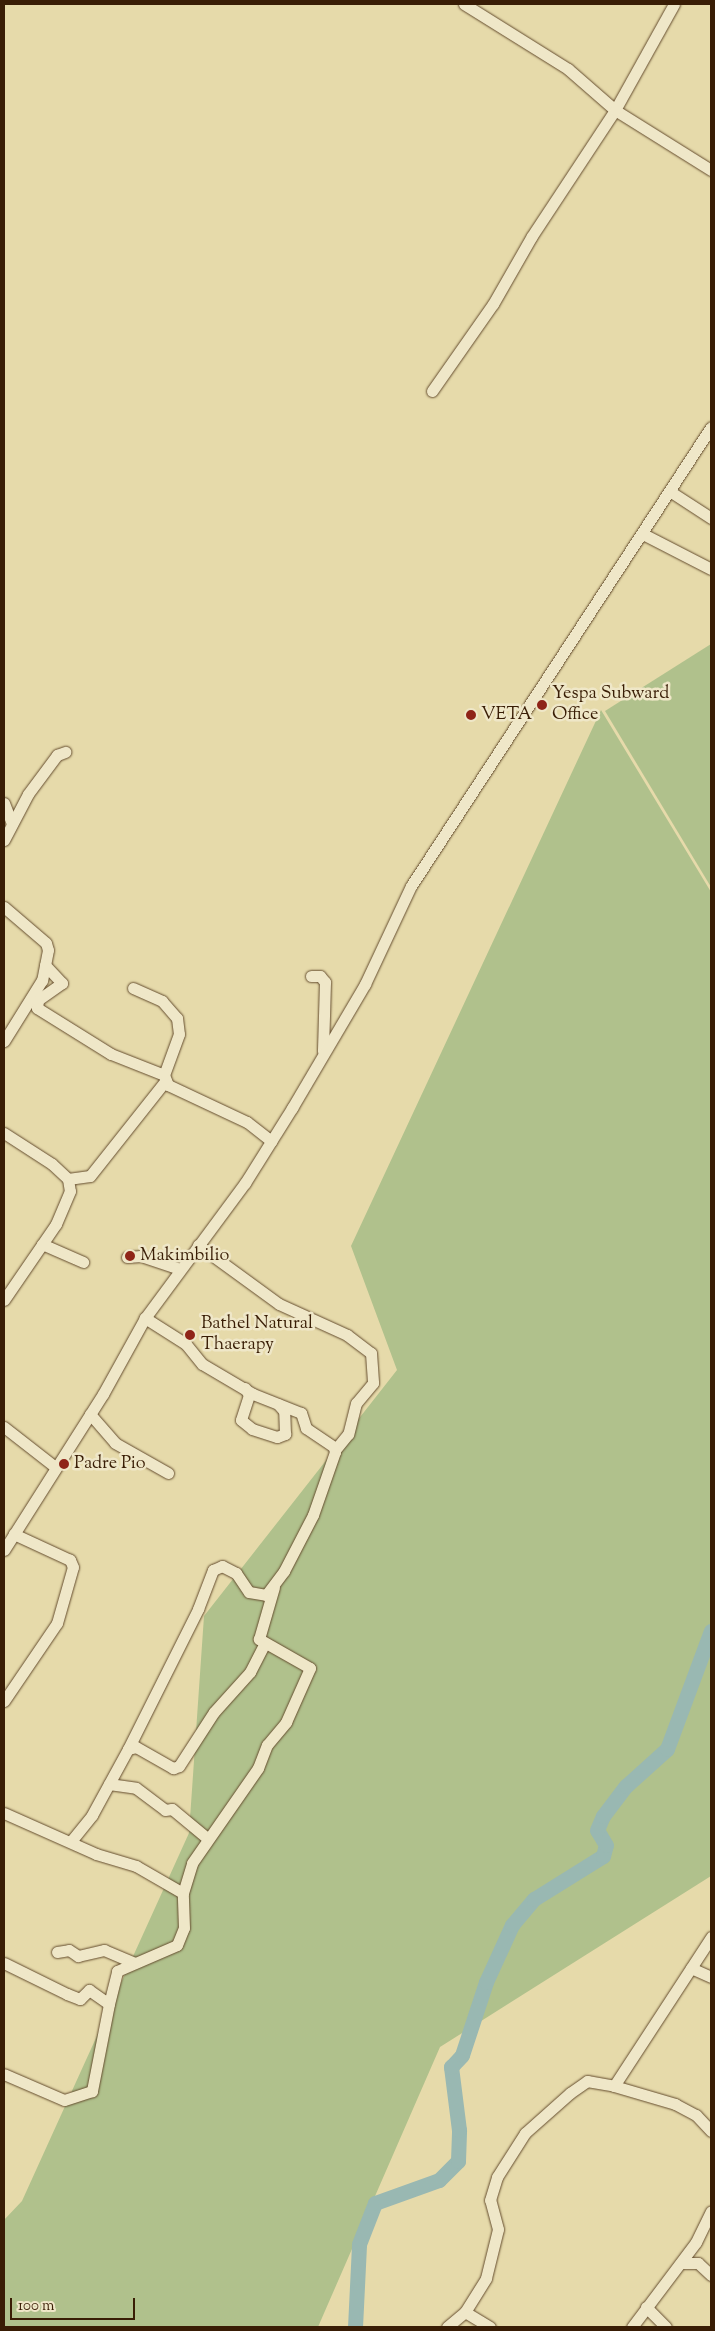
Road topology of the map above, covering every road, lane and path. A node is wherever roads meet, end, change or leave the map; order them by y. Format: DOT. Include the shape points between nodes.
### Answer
graph roads {
  1 [pos="464,4"];
  2 [pos="674,4"];
  3 [pos="616,110"];
  4 [pos="711,170"];
  5 [pos="432,391"];
  6 [pos="711,427"];
  7 [pos="670,492"];
  8 [pos="711,518"];
  9 [pos="644,534"];
  10 [pos="711,570"];
  11 [pos="65,752"];
  12 [pos="4,803"];
  13 [pos="12,824"];
  14 [pos="4,840"];
  15 [pos="4,907"];
  16 [pos="45,965"];
  17 [pos="311,976"];
  18 [pos="133,988"];
  19 [pos="4,1041"];
  20 [pos="322,1053"];
  21 [pos="165,1077"];
  22 [pos="4,1133"];
  23 [pos="271,1141"];
  24 [pos="68,1179"];
  25 [pos="42,1244"];
  26 [pos="198,1245"];
  27 [pos="127,1257"];
  28 [pos="83,1262"];
  29 [pos="180,1269"];
  30 [pos="4,1300"];
  31 [pos="145,1318"];
  32 [pos="245,1388"];
  33 [pos="277,1403"];
  34 [pos="90,1414"];
  35 [pos="4,1427"];
  36 [pos="335,1450"];
  37 [pos="54,1466"];
  38 [pos="168,1474"];
  39 [pos="14,1534"];
  40 [pos="4,1550"];
  41 [pos="275,1586"];
  42 [pos="264,1644"];
  43 [pos="4,1701"];
  44 [pos="128,1749"];
  45 [pos="109,1784"];
  46 [pos="4,1813"];
  47 [pos="207,1838"];
  48 [pos="72,1840"];
  49 [pos="184,1893"];
  50 [pos="711,1937"];
  51 [pos="57,1952"];
  52 [pos="4,1963"];
  53 [pos="132,1963"];
  54 [pos="691,1968"];
  55 [pos="711,1977"];
  56 [pos="110,2004"];
  57 [pos="4,2074"];
  58 [pos="614,2086"];
  59 [pos="711,2130"];
  60 [pos="711,2211"];
  61 [pos="681,2263"];
  62 [pos="711,2275"];
  63 [pos="646,2307"];
  64 [pos="465,2312"];
  65 [pos="447,2327"];
  66 [pos="490,2327"];
  67 [pos="632,2327"];
  68 [pos="666,2327"];
  1 -- 3 [label="street" via="568,69"];
  2 -- 3 [label="street"];
  3 -- 4 [label="street"];
  3 -- 5 [label="street" via="532,236 493,304"];
  6 -- 7 [label="street"];
  7 -- 8 [label="street"];
  7 -- 9 [label="street"];
  9 -- 10 [label="street"];
  9 -- 20 [label="street" via="552,674 513,726 411,886 365,984"];
  11 -- 13 [label="street" via="57,755"];
  12 -- 13 [label="street"];
  13 -- 14 [label="street"];
  15 -- 16 [label="street" via="46,942"];
  16 -- 19 [label="street" via="40,986"];
  16 -- 21 [label="street" via="62,983 38,1000 37,1008 111,1054"];
  17 -- 20 [label="street" via="320,976 326,982"];
  18 -- 21 [label="street" via="162,1001 177,1018 179,1034"];
  20 -- 23 [label="street"];
  21 -- 23 [label="street" via="174,1090 246,1122"];
  21 -- 24 [label="street" via="93,1172"];
  22 -- 24 [label="street" via="46,1159"];
  23 -- 26 [label="street"];
  24 -- 25 [label="street" via="70,1191 67,1202"];
  25 -- 28 [label="street"];
  25 -- 30 [label="street"];
  26 -- 29 [label="street"];
  26 -- 36 [label="street" via="279,1304 347,1334 371,1353 373,1383 358,1400 348,1434"];
  27 -- 29 [label="street" via="141,1256"];
  29 -- 31 [label="street"];
  31 -- 32 [label="street" via="186,1344 202,1364"];
  31 -- 34 [label="street"];
  32 -- 33 [label="street"];
  32 -- 33 [label="street" via="249,1395 241,1420 252,1429 280,1437 286,1433 284,1411"];
  33 -- 36 [label="street" via="301,1413 306,1428"];
  34 -- 37 [label="street"];
  34 -- 38 [label="street" via="114,1443"];
  35 -- 37 [label="street"];
  36 -- 41 [label="street" via="313,1515"];
  37 -- 39 [label="street"];
  39 -- 40 [label="street"];
  39 -- 43 [label="street" via="70,1560 73,1570 57,1623"];
  41 -- 42 [label="street" via="259,1636"];
  41 -- 44 [label="street" via="266,1595 249,1592 236,1573 216,1567"];
  42 -- 44 [label="street" via="250,1672 214,1712 179,1766 165,1764 136,1746"];
  42 -- 47 [label="street" via="311,1668 258,1768"];
  44 -- 45 [label="street"];
  45 -- 47 [label="street" via="136,1788 165,1810 172,1808"];
  45 -- 48 [label="street"];
  46 -- 48 [label="street"];
  47 -- 49 [label="street" via="192,1863"];
  48 -- 49 [label="street" via="96,1854 136,1866"];
  49 -- 53 [label="street" via="184,1928 172,1950"];
  50 -- 54 [label="street"];
  51 -- 53 [label="street" via="69,1950 78,1956 104,1950"];
  52 -- 56 [label="street" via="74,1996 80,1998 89,1990"];
  53 -- 56 [label="street" via="115,1974"];
  54 -- 55 [label="street"];
  54 -- 58 [label="street"];
  56 -- 57 [label="street" via="92,2090 57,2099 38,2086"];
  58 -- 59 [label="street" via="675,2104 696,2115"];
  58 -- 64 [label="street" via="587,2081 545,2114 512,2150 490,2200 498,2230 496,2247 481,2288"];
  60 -- 61 [label="street"];
  61 -- 62 [label="street" via="698,2263"];
  61 -- 63 [label="street"];
  63 -- 67 [label="street"];
  63 -- 68 [label="street"];
  64 -- 65 [label="street"];
  64 -- 66 [label="street"];
}
